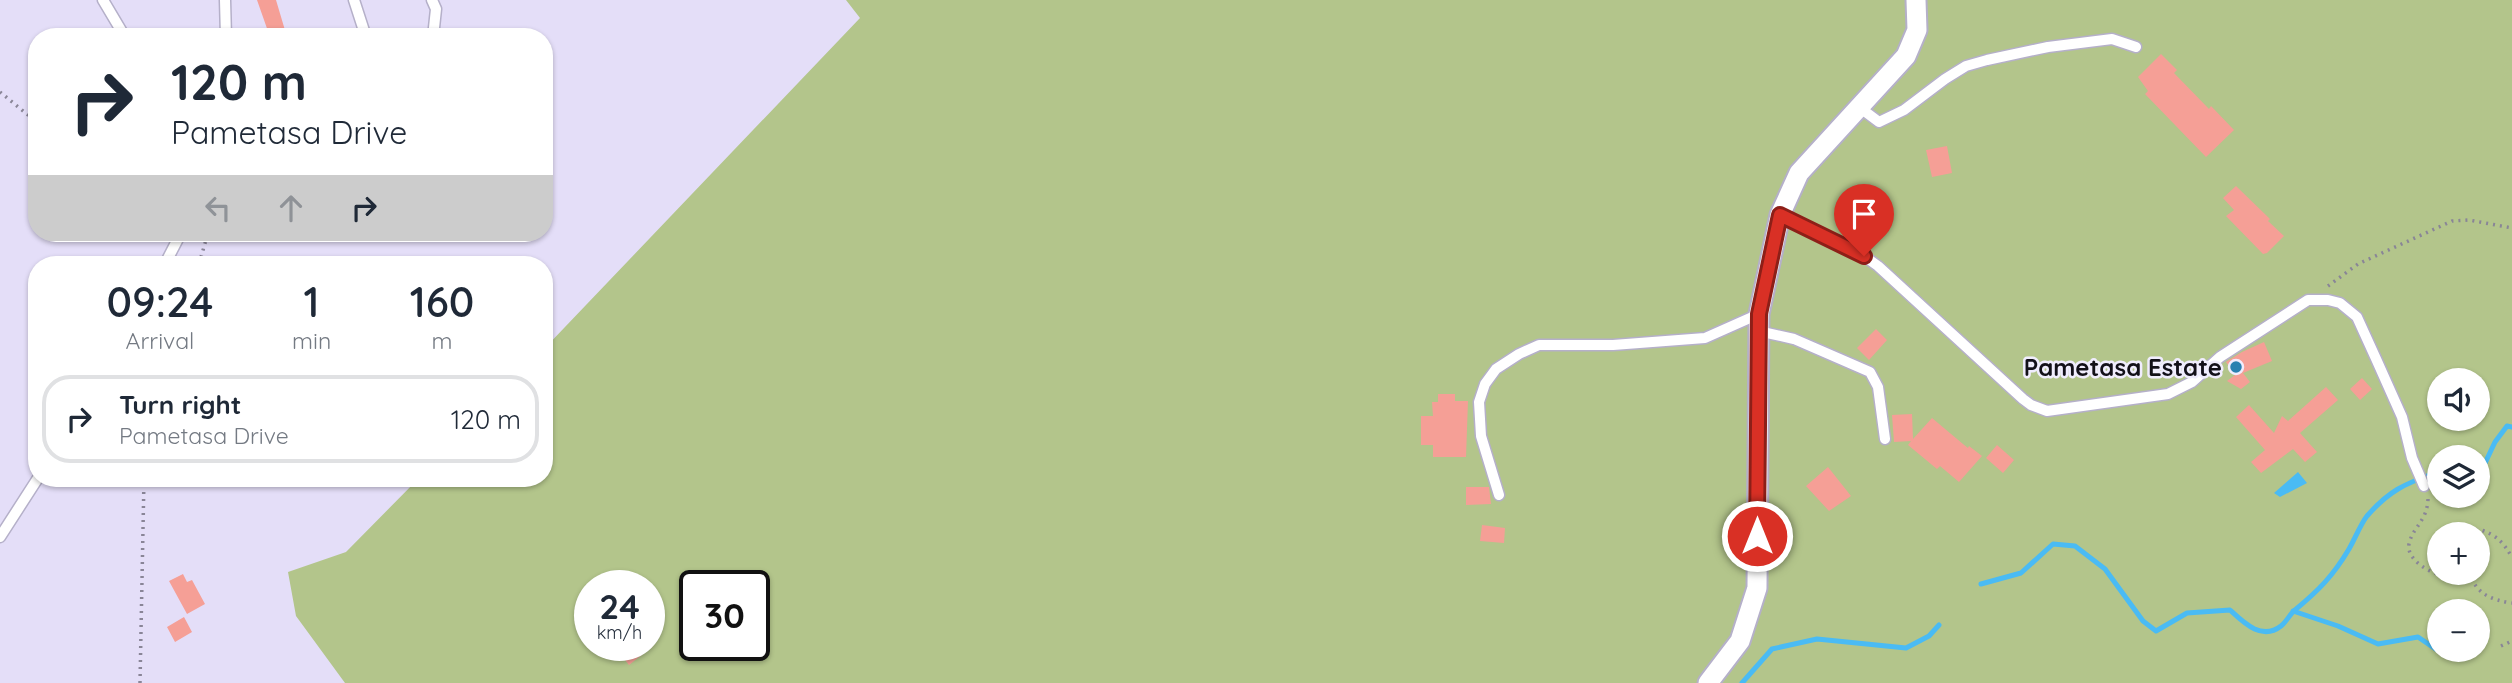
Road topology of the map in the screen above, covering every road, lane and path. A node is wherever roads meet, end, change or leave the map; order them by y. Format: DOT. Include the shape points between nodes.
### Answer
graph roads {
  1 [pos="103,0"];
  2 [pos="225,0"];
  3 [pos="354,0"];
  4 [pos="432,0"];
  5 [pos="1916,0"];
  6 [pos="120,28"];
  7 [pos="226,28"];
  8 [pos="363,28"];
  9 [pos="434,28"];
  10 [pos="2136,47"];
  11 [pos="0,92"];
  12 [pos="1859,107"];
  13 [pos="28,115"];
  14 [pos="1780,215"];
  15 [pos="2512,228"];
  16 [pos="2308,300"];
  17 [pos="1758,323"];
  18 [pos="1885,439"];
  19 [pos="2424,486"];
  20 [pos="32,487"];
  21 [pos="144,487"];
  22 [pos="1499,495"];
  23 [pos="2490,533"];
  24 [pos="0,537"];
  25 [pos="2512,558"];
  26 [pos="2427,568"];
  27 [pos="2475,585"];
  28 [pos="2512,603"];
  29 [pos="2512,641"];
  30 [pos="2501,646"];
  31 [pos="139,683"];
  32 [pos="1708,683"];
  1 -- 6 [label="lane"];
  2 -- 7 [label="lane"];
  3 -- 8 [label="lane"];
  4 -- 9 [label="lane"];
  5 -- 12 [label="street" via="1917,30 1906,56"];
  10 -- 12 [label="lane" via="2112,39 1987,60 1966,66 1904,110 1880,121"];
  11 -- 13 [label="path"];
  12 -- 14 [label="street" via="1799,173"];
  14 -- 16 [label="lane" via="1864,256 2023,399 2047,411 2181,389 2220,357"];
  14 -- 17 [label="street"];
  15 -- 16 [label="path" via="2452,221 2358,264"];
  16 -- 19 [label="lane" via="2340,303 2357,317 2402,417"];
  17 -- 18 [label="lane" via="1870,372 1878,387"];
  17 -- 22 [label="lane" via="1705,338 1539,345 1496,369 1479,402 1481,436"];
  17 -- 32 [label="street" via="1757,587 1740,641"];
  19 -- 26 [label="path" via="2428,509 2409,545 2410,554"];
  20 -- 24 [label="lane"];
  21 -- 31 [label="path"];
  23 -- 25 [label="path"];
  27 -- 28 [label="path" via="2484,595"];
  29 -- 30 [label="path"];
}
